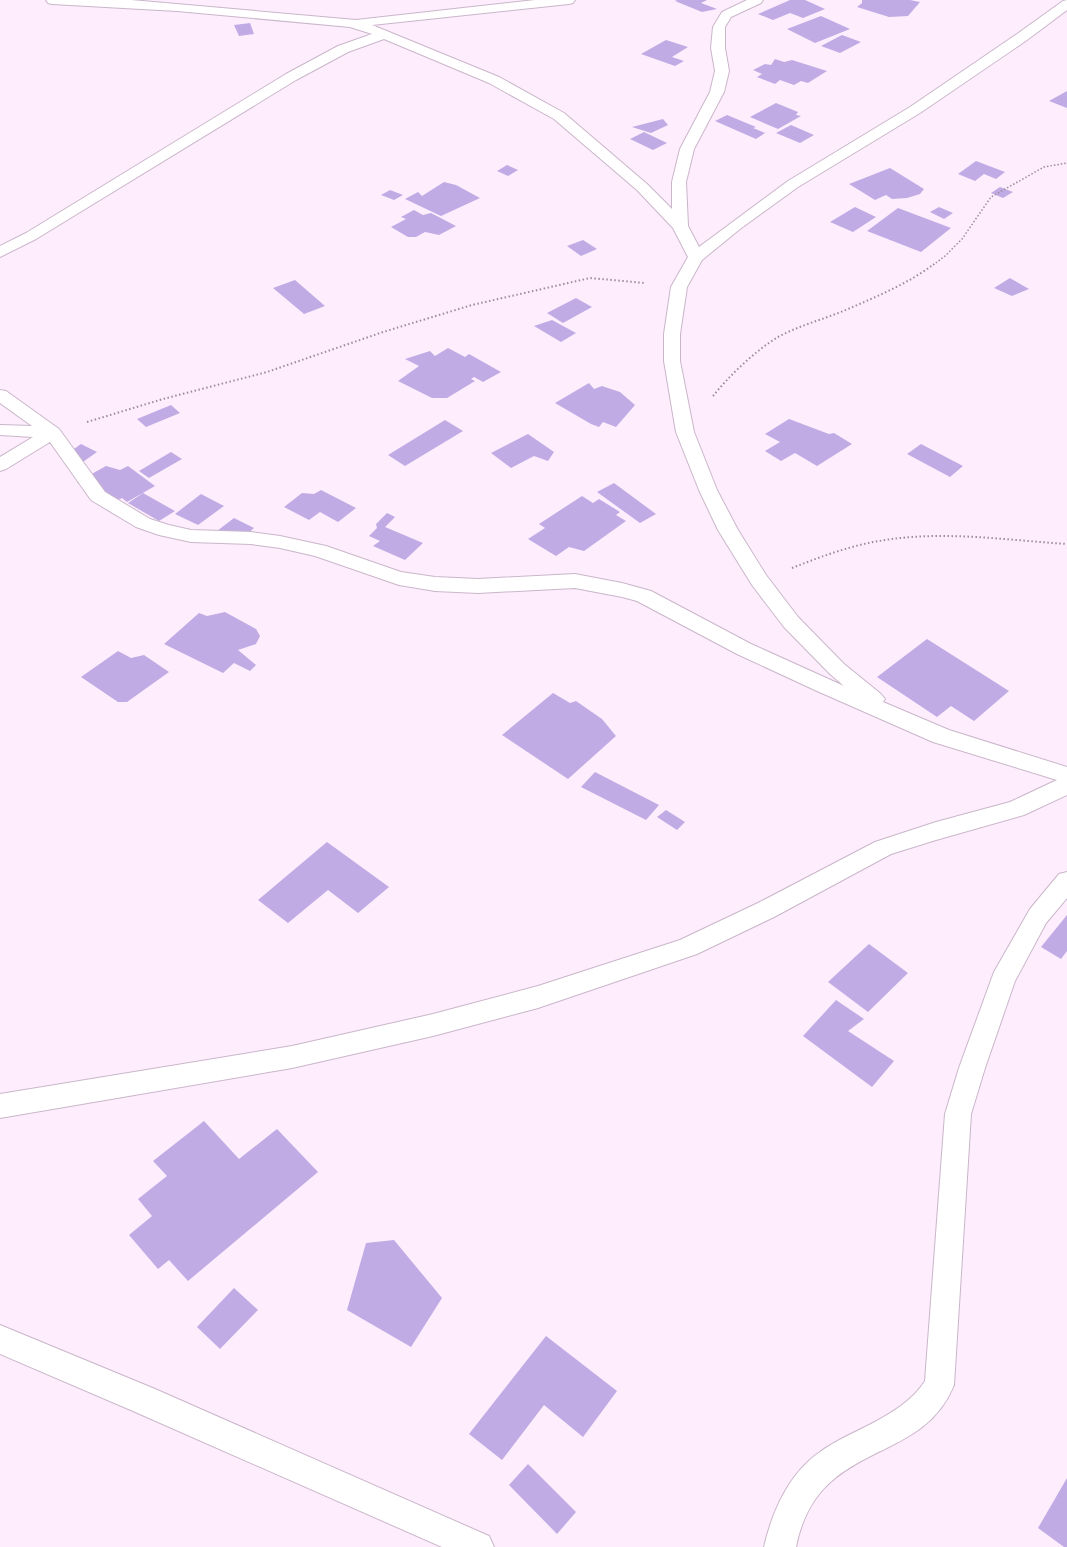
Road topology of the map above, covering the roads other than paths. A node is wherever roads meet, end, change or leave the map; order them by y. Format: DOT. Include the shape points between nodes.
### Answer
graph roads {
  1 [pos="52,0"];
  2 [pos="569,0"];
  3 [pos="757,0"];
  4 [pos="482,4"];
  5 [pos="1067,4"];
  6 [pos="352,23"];
  7 [pos="384,34"];
  8 [pos="680,226"];
  9 [pos="0,252"];
  10 [pos="696,257"];
  11 [pos="0,395"];
  12 [pos="0,430"];
  13 [pos="53,433"];
  14 [pos="0,465"];
  15 [pos="899,718"];
  16 [pos="1067,775"];
  17 [pos="1067,785"];
  18 [pos="1067,881"];
  19 [pos="0,1106"];
  20 [pos="0,1339"];
  21 [pos="478,1547"];
  22 [pos="780,1547"];
  1 -- 6 [label="street" via="153,5"];
  2 -- 4 [label="street"];
  3 -- 8 [label="street" via="726,15 719,27 718,48 722,71 717,92 687,150 678,182"];
  4 -- 6 [label="street"];
  5 -- 10 [label="street" via="915,110 793,184"];
  6 -- 7 [label="street"];
  7 -- 8 [label="street" via="494,80 559,116 642,187"];
  7 -- 9 [label="street" via="343,49 291,77 38,232"];
  8 -- 10 [label="street"];
  10 -- 15 [label="street" via="679,287 672,334 672,361 685,432 708,490 728,530 759,580 791,622 837,669"];
  11 -- 13 [label="street"];
  12 -- 13 [label="street"];
  13 -- 14 [label="street"];
  13 -- 15 [label="street" via="98,496 143,522 166,531 191,536 251,538 280,542 319,551 399,578 435,584 478,586 576,581 622,590 644,596 744,649"];
  15 -- 16 [label="street" via="941,736"];
  17 -- 19 [label="street" via="1016,809 936,830 883,848 766,910 688,947 538,997 433,1025 292,1057"];
  18 -- 22 [label="street" via="1038,916 1003,979 958,1114 939,1385 924,1406 903,1422 830,1463 806,1486 792,1511"];
  20 -- 21 [label="street"];
}
